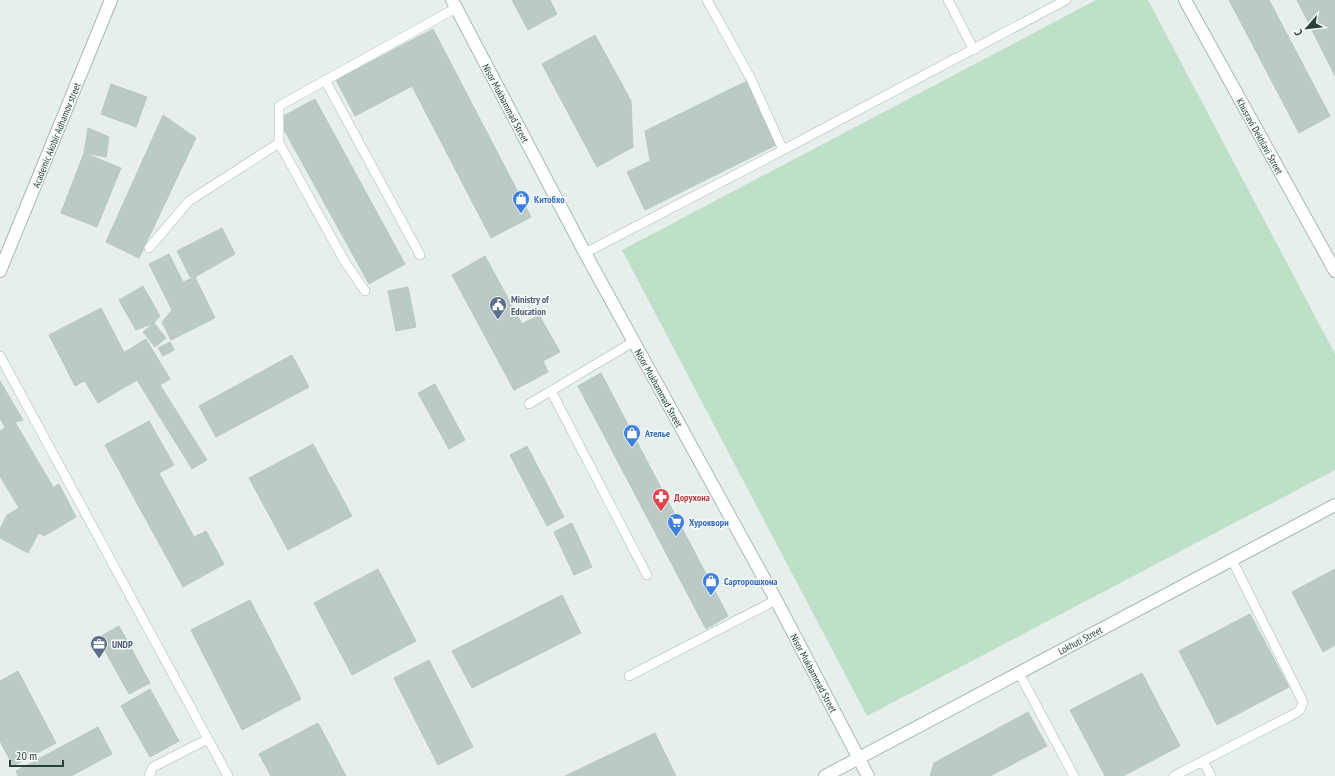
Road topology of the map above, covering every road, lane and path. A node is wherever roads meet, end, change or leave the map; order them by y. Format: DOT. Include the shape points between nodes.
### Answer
graph roads {
  1 [pos="111,0"];
  2 [pos="707,0"];
  3 [pos="948,0"];
  4 [pos="1066,0"];
  5 [pos="1185,0"];
  6 [pos="454,4"];
  7 [pos="974,50"];
  8 [pos="325,80"];
  9 [pos="279,143"];
  10 [pos="784,150"];
  11 [pos="149,248"];
  12 [pos="585,253"];
  13 [pos="420,255"];
  14 [pos="0,271"];
  15 [pos="1335,271"];
  16 [pos="365,291"];
  17 [pos="633,342"];
  18 [pos="0,356"];
  19 [pos="551,391"];
  20 [pos="529,404"];
  21 [pos="1335,505"];
  22 [pos="1232,560"];
  23 [pos="647,575"];
  24 [pos="776,600"];
  25 [pos="1019,673"];
  26 [pos="629,676"];
  27 [pos="208,739"];
  28 [pos="858,758"];
  29 [pos="1203,761"];
  30 [pos="149,776"];
  31 [pos="228,776"];
  32 [pos="825,776"];
  33 [pos="868,776"];
  34 [pos="1074,776"];
  35 [pos="1174,776"];
  36 [pos="1211,776"];
  1 -- 14 [label="street, Academic Akobir Adhamov street"];
  2 -- 10 [label="lane" via="751,79"];
  3 -- 7 [label="lane"];
  4 -- 7 [label="lane"];
  5 -- 15 [label="street, Khusravi Dekhlavi Street"];
  6 -- 8 [label="lane"];
  6 -- 12 [label="street, Nisor Mukhammad Street"];
  7 -- 10 [label="lane"];
  8 -- 9 [label="lane" via="279,106"];
  8 -- 13 [label="lane"];
  9 -- 11 [label="lane" via="189,201"];
  9 -- 16 [label="lane" via="345,262"];
  10 -- 12 [label="lane"];
  12 -- 17 [label="street, Nisor Mukhammad Street"];
  17 -- 19 [label="lane"];
  17 -- 24 [label="street, Nisor Mukhammad Street"];
  18 -- 27 [label="lane"];
  19 -- 20 [label="lane"];
  19 -- 23 [label="lane"];
  21 -- 22 [label="street, Lokhuti Street"];
  22 -- 25 [label="street, Lokhuti Street"];
  22 -- 29 [label="lane" via="1303,702 1296,713"];
  24 -- 26 [label="lane"];
  24 -- 28 [label="street, Nisor Mukhammad Street"];
  25 -- 28 [label="street, Lokhuti Street"];
  25 -- 34 [label="lane"];
  27 -- 30 [label="lane" via="153,767"];
  27 -- 31 [label="lane"];
  28 -- 32 [label="street, Lokhuti Street"];
  28 -- 33 [label="street, Nisor Mukhammad Street"];
  29 -- 35 [label="lane"];
  29 -- 36 [label="lane"];
}
